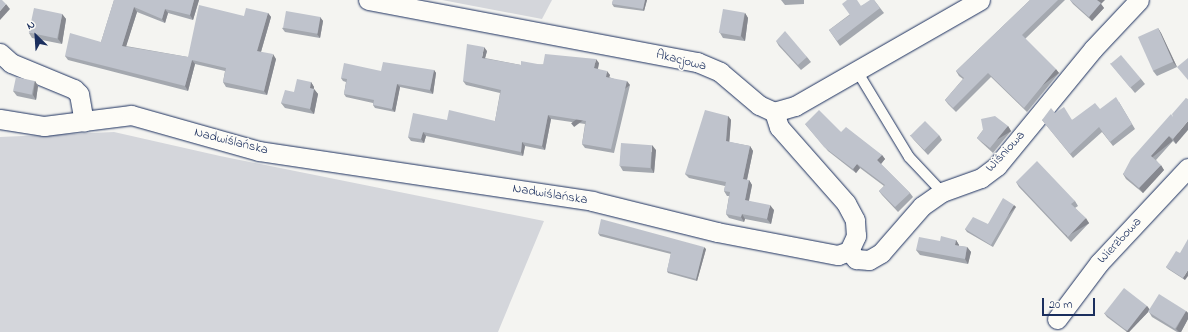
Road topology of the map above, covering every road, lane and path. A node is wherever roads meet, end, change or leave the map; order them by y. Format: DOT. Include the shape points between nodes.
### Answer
graph roads {
  1 [pos="368,0"];
  2 [pos="980,0"];
  3 [pos="1139,0"];
  4 [pos="0,53"];
  5 [pos="857,71"];
  6 [pos="774,112"];
  7 [pos="0,119"];
  8 [pos="84,122"];
  9 [pos="1188,168"];
  10 [pos="942,192"];
  11 [pos="849,251"];
  12 [pos="1057,319"];
  1 -- 6 [label="street, Akacjowa" via="697,62 720,72 759,105"];
  2 -- 5 [label="street"];
  3 -- 10 [label="street, Wiśniowa" via="1093,49 997,166 981,178"];
  4 -- 8 [label="street" via="11,63 74,89 79,94"];
  5 -- 6 [label="street" via="795,106"];
  5 -- 10 [label="lane" via="909,157"];
  6 -- 11 [label="street" via="779,127 846,203 855,220 856,236"];
  7 -- 8 [label="street, Nadwiślańska" via="44,126"];
  8 -- 11 [label="street, Nadwiślańska" via="131,115 259,151 592,201 718,232 838,255"];
  9 -- 12 [label="street, Wierzbowa" via="1099,263"];
  10 -- 11 [label="street, Wiśniowa" via="922,206 881,253 869,260 856,259"];
}
